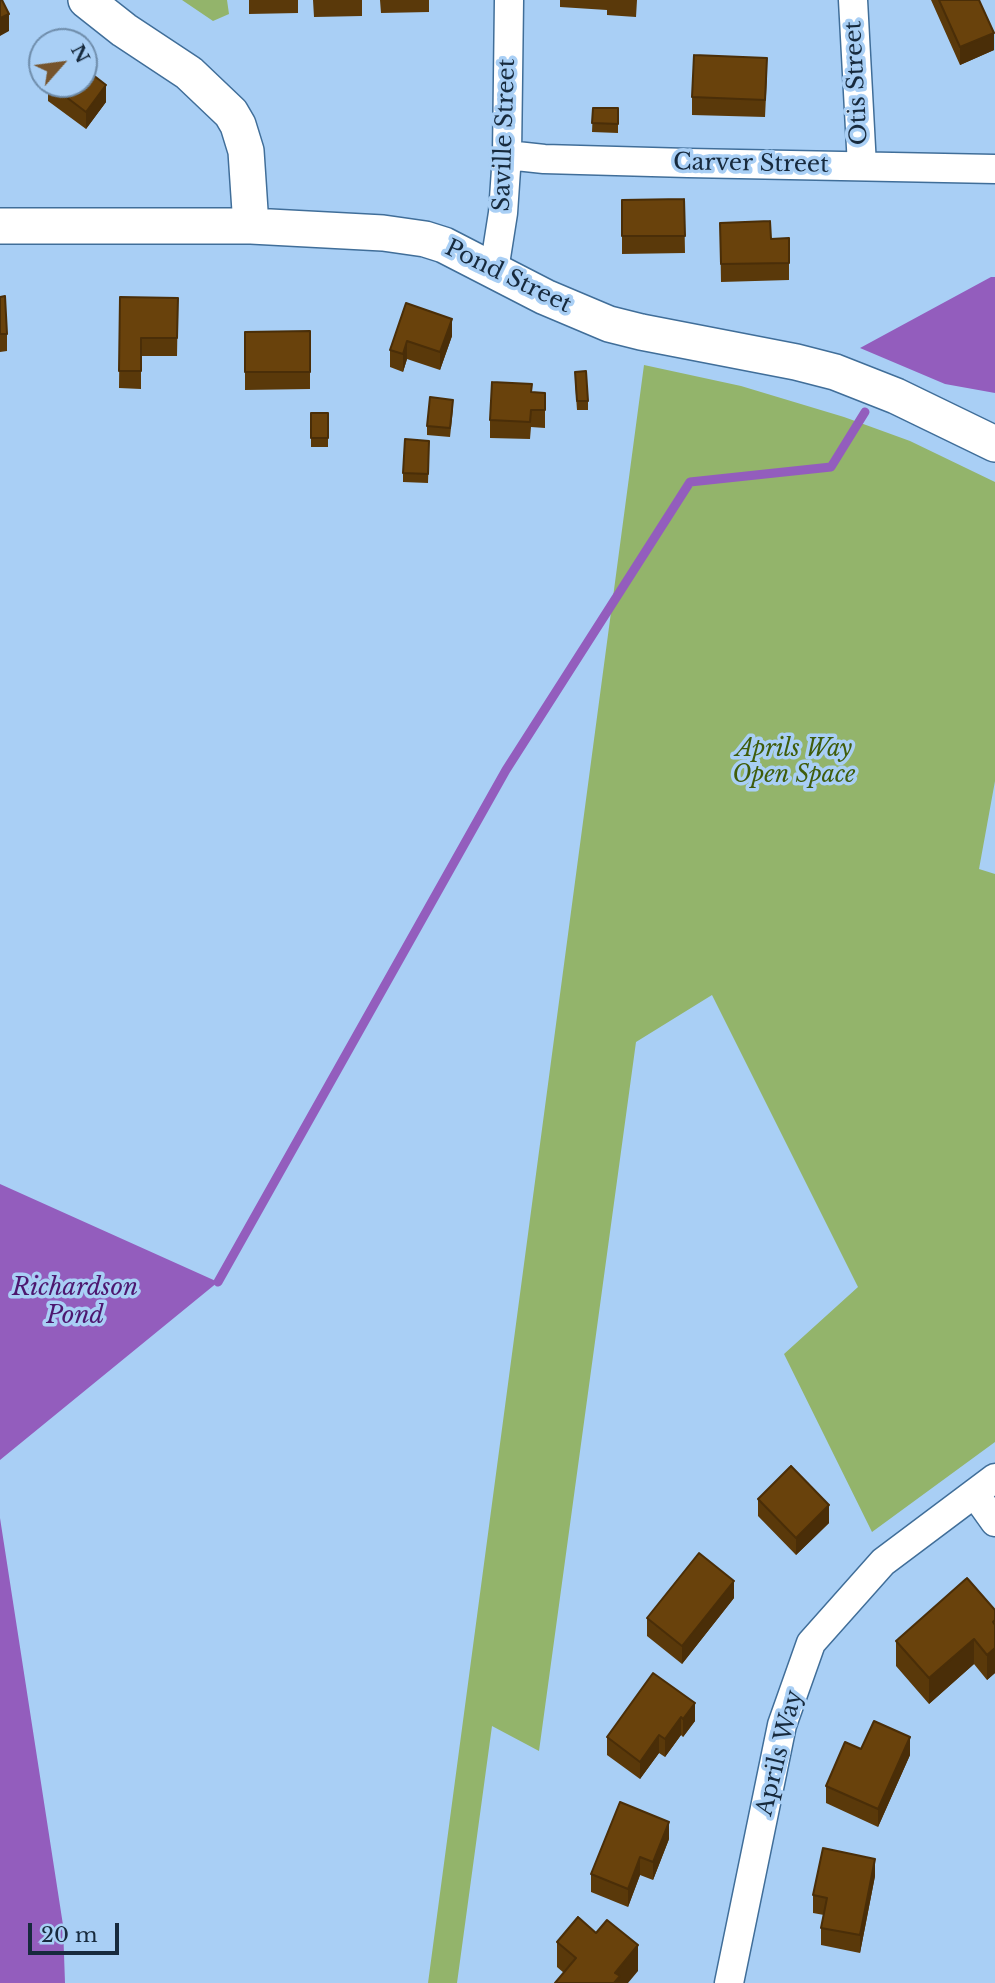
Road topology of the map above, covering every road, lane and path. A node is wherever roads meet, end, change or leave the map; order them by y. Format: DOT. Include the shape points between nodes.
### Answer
graph roads {
  1 [pos="509,0"];
  2 [pos="853,0"];
  3 [pos="92,4"];
  4 [pos="507,155"];
  5 [pos="862,166"];
  6 [pos="995,169"];
  7 [pos="0,226"];
  8 [pos="251,226"];
  9 [pos="494,270"];
  10 [pos="995,444"];
  11 [pos="985,1486"];
  12 [pos="995,1522"];
  13 [pos="729,1983"];
  1 -- 4 [label="street, Saville Street"];
  2 -- 5 [label="street, Otis Street"];
  3 -- 8 [label="street" via="189,73 231,113 246,151"];
  4 -- 5 [label="street, Carver Street"];
  4 -- 9 [label="street, Saville Street"];
  5 -- 6 [label="street, Carver Street"];
  7 -- 8 [label="street, Pond Street"];
  8 -- 9 [label="street, Pond Street" via="425,239"];
  9 -- 10 [label="street, Pond Street" via="609,324 796,362 864,382"];
  11 -- 12 [label="street"];
  11 -- 13 [label="street, Aprils Way" via="883,1562 811,1643 782,1725"];
}
